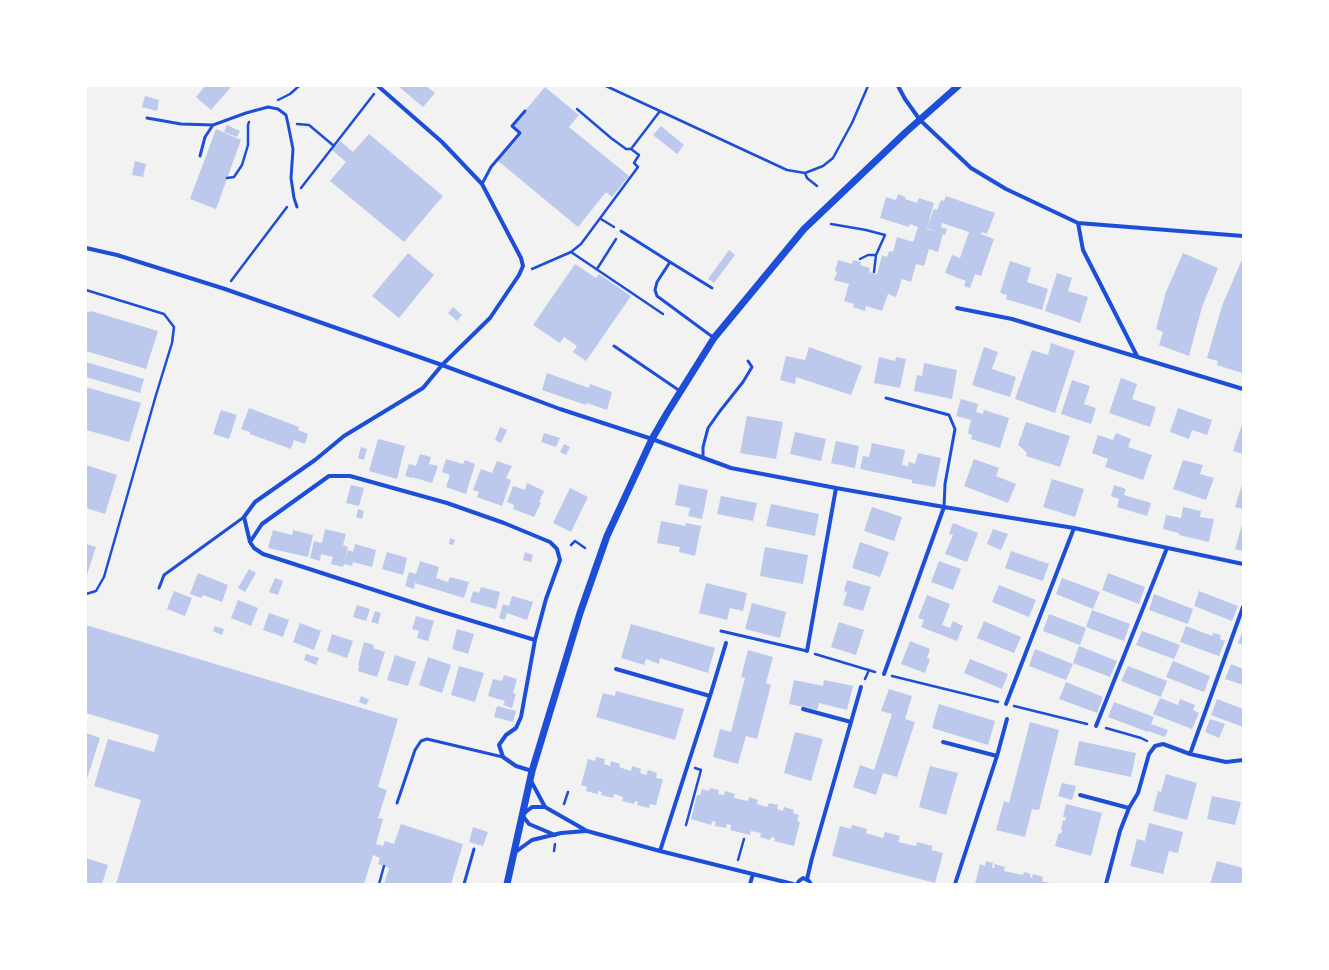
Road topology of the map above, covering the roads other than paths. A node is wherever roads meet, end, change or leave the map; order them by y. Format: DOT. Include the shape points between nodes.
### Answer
graph roads {
  1 [pos="898,86"];
  2 [pos="958,86"];
  3 [pos="378,87"];
  4 [pos="525,111"];
  5 [pos="147,118"];
  6 [pos="920,120"];
  7 [pos="213,125"];
  8 [pos="200,156"];
  9 [pos="482,184"];
  10 [pos="297,207"];
  11 [pos="1078,224"];
  12 [pos="621,231"];
  13 [pos="1243,236"];
  14 [pos="86,248"];
  15 [pos="670,262"];
  16 [pos="712,288"];
  17 [pos="957,308"];
  18 [pos="714,338"];
  19 [pos="614,346"];
  20 [pos="1137,356"];
  21 [pos="748,361"];
  22 [pos="442,365"];
  23 [pos="1243,389"];
  24 [pos="681,392"];
  25 [pos="886,398"];
  26 [pos="652,439"];
  27 [pos="703,458"];
  28 [pos="836,488"];
  29 [pos="944,507"];
  30 [pos="244,517"];
  31 [pos="1074,528"];
  32 [pos="250,542"];
  33 [pos="1167,548"];
  34 [pos="1243,564"];
  35 [pos="159,588"];
  36 [pos="1243,607"];
  37 [pos="721,631"];
  38 [pos="535,640"];
  39 [pos="726,643"];
  40 [pos="807,651"];
  41 [pos="616,669"];
  42 [pos="884,674"];
  43 [pos="861,687"];
  44 [pos="710,696"];
  45 [pos="1006,704"];
  46 [pos="803,709"];
  47 [pos="1008,719"];
  48 [pos="851,722"];
  49 [pos="1096,726"];
  50 [pos="943,742"];
  51 [pos="1190,754"];
  52 [pos="996,756"];
  53 [pos="502,757"];
  54 [pos="1243,760"];
  55 [pos="532,770"];
  56 [pos="530,779"];
  57 [pos="1080,795"];
  58 [pos="397,803"];
  59 [pos="545,807"];
  60 [pos="1129,808"];
  61 [pos="522,815"];
  62 [pos="587,831"];
  63 [pos="555,835"];
  64 [pos="474,849"];
  65 [pos="660,851"];
  66 [pos="513,854"];
  67 [pos="753,874"];
  68 [pos="807,879"];
  69 [pos="464,884"];
  70 [pos="506,884"];
  71 [pos="750,884"];
  72 [pos="793,884"];
  73 [pos="797,884"];
  74 [pos="811,884"];
  75 [pos="955,884"];
  76 [pos="1106,884"];
  1 -- 6 [label="street"];
  2 -- 6 [label="street"];
  3 -- 9 [label="street" via="442,142"];
  4 -- 9 [label="lane" via="512,126 520,133 490,167"];
  5 -- 7 [label="lane" via="181,124"];
  6 -- 11 [label="street" via="971,168 1006,189"];
  6 -- 18 [label="street" via="804,229"];
  7 -- 8 [label="lane" via="205,137"];
  7 -- 10 [label="lane" via="268,107 278,109 286,115 293,149 291,178"];
  9 -- 22 [label="street" via="523,266 490,318"];
  11 -- 13 [label="street"];
  11 -- 20 [label="street" via="1083,250"];
  12 -- 15 [label="lane"];
  14 -- 22 [label="street" via="117,255 225,289"];
  15 -- 16 [label="lane"];
  15 -- 18 [label="lane" via="657,282 655,290 658,296"];
  17 -- 20 [label="street" via="1012,319"];
  18 -- 24 [label="street"];
  19 -- 24 [label="lane"];
  20 -- 23 [label="street"];
  21 -- 27 [label="lane" via="752,367 708,428"];
  22 -- 26 [label="street" via="560,409"];
  22 -- 30 [label="street" via="423,388 344,436 315,460 255,502"];
  24 -- 26 [label="street"];
  25 -- 29 [label="lane" via="949,415 955,429 945,484"];
  26 -- 27 [label="street"];
  26 -- 55 [label="street" via="607,536"];
  27 -- 28 [label="street" via="731,468"];
  28 -- 29 [label="street"];
  28 -- 40 [label="street"];
  29 -- 31 [label="street"];
  29 -- 42 [label="street"];
  30 -- 32 [label="street"];
  30 -- 35 [label="lane" via="164,575"];
  31 -- 33 [label="street"];
  31 -- 45 [label="street"];
  32 -- 38 [label="street" via="263,554"];
  32 -- 38 [label="street" via="262,524 329,476 350,476 448,503 550,542 558,549 560,560"];
  33 -- 34 [label="street"];
  33 -- 49 [label="street"];
  36 -- 51 [label="street"];
  37 -- 40 [label="lane"];
  38 -- 53 [label="street" via="521,717 516,728 506,734 499,745"];
  39 -- 44 [label="street"];
  41 -- 44 [label="street"];
  43 -- 48 [label="street"];
  44 -- 65 [label="street"];
  46 -- 48 [label="street"];
  47 -- 52 [label="street"];
  48 -- 68 [label="street"];
  50 -- 52 [label="street"];
  51 -- 54 [label="street" via="1226,762"];
  51 -- 60 [label="street" via="1163,744 1155,746 1149,754 1138,793"];
  52 -- 75 [label="street"];
  53 -- 55 [label="street" via="516,766"];
  53 -- 58 [label="lane" via="427,739 421,741 415,750"];
  55 -- 56 [label="street"];
  56 -- 59 [label="street"];
  56 -- 61 [label="street"];
  57 -- 60 [label="street"];
  59 -- 61 [label="street" via="532,807"];
  59 -- 62 [label="street"];
  60 -- 76 [label="street"];
  61 -- 63 [label="street" via="529,824"];
  61 -- 66 [label="street"];
  62 -- 63 [label="street"];
  62 -- 65 [label="street"];
  63 -- 66 [label="street" via="532,840"];
  64 -- 69 [label="lane"];
  65 -- 67 [label="street"];
  66 -- 70 [label="street"];
  67 -- 71 [label="street"];
  67 -- 72 [label="street"];
  68 -- 73 [label="street" via="803,878"];
  68 -- 74 [label="street"];
}
